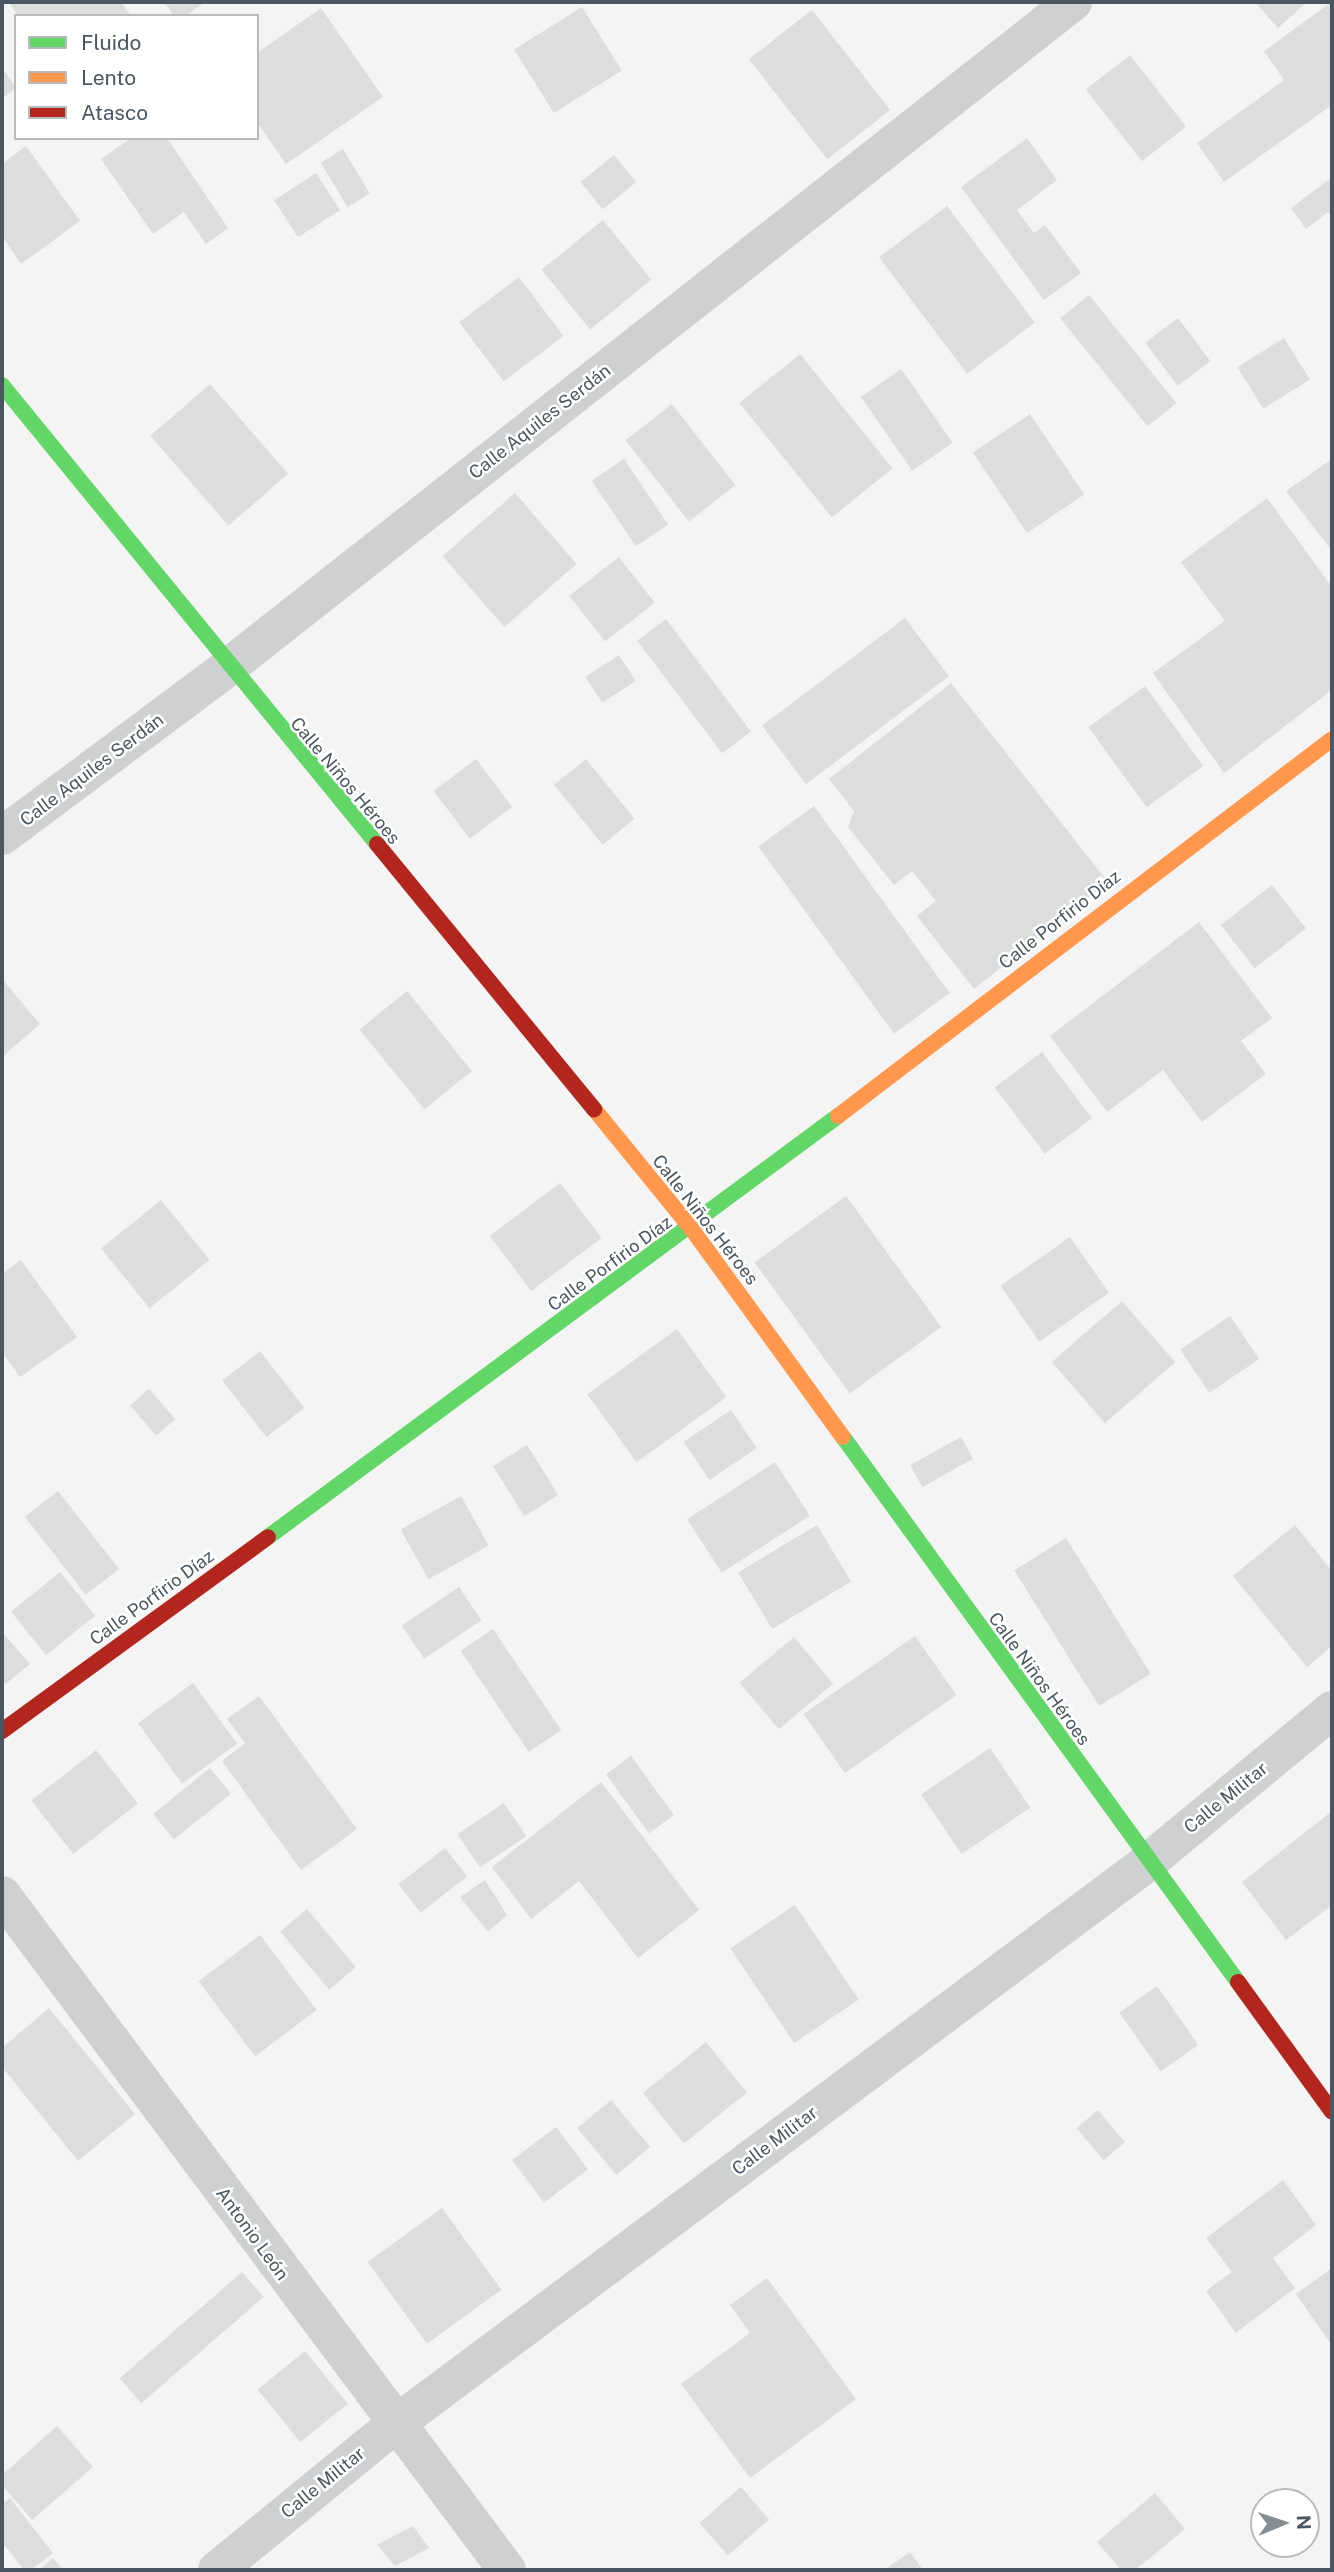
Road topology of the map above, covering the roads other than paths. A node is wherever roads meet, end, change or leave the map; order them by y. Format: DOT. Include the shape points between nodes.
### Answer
graph roads {
  1 [pos="1073,2"];
  2 [pos="2,385"];
  3 [pos="227,668"];
  4 [pos="1332,739"];
  5 [pos="2,836"];
  6 [pos="691,1228"];
  7 [pos="1332,1710"];
  8 [pos="2,1731"];
  9 [pos="1147,1863"];
  10 [pos="2,1895"];
  11 [pos="1332,2112"];
  12 [pos="393,2426"];
  13 [pos="217,2570"];
  14 [pos="507,2570"];
  1 -- 3 [label="street, Calle Aquiles Serdán"];
  2 -- 3 [label="street, Calle Niños Héroes"];
  3 -- 5 [label="street, Calle Aquiles Serdán"];
  3 -- 6 [label="street, Calle Niños Héroes"];
  4 -- 6 [label="street, Calle Porfirio Díaz"];
  6 -- 8 [label="street, Calle Porfirio Díaz"];
  6 -- 9 [label="street, Calle Niños Héroes"];
  7 -- 9 [label="street, Calle Militar"];
  9 -- 11 [label="street, Calle Niños Héroes"];
  9 -- 12 [label="street, Calle Militar"];
  10 -- 12 [label="street, Antonio León"];
  12 -- 13 [label="street, Calle Militar"];
  12 -- 14 [label="street, Antonio León"];
}
